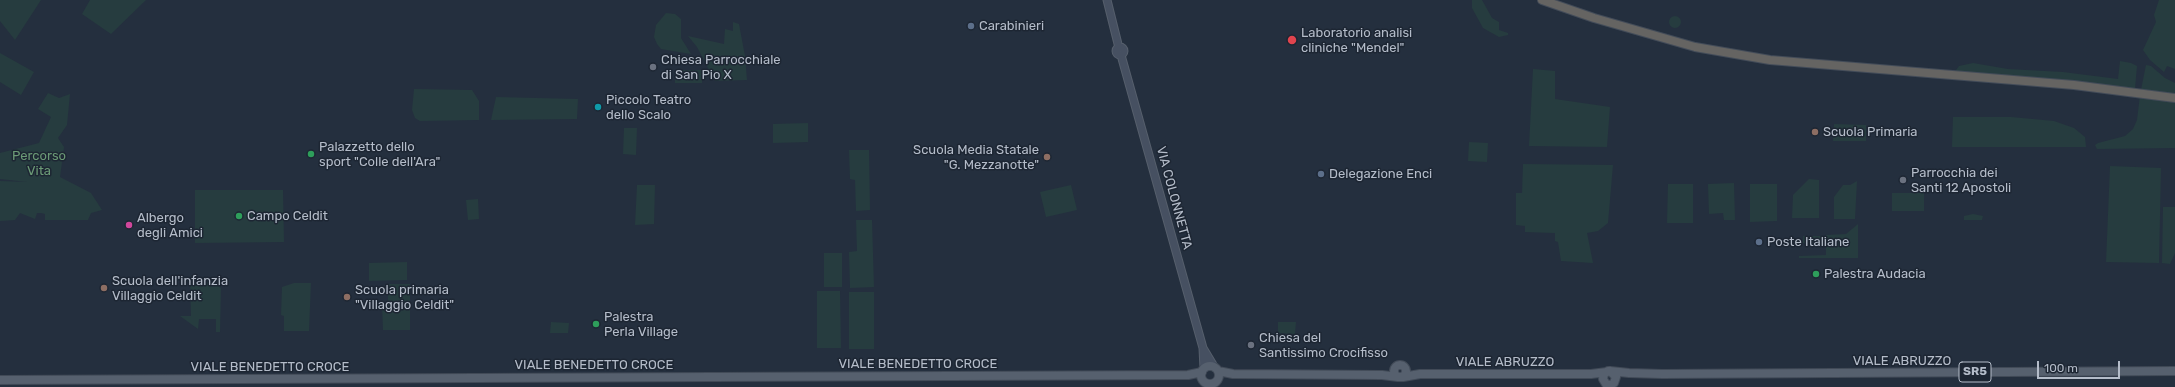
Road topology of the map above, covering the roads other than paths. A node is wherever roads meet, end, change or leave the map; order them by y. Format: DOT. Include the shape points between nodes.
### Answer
graph roads {
  1 [pos="1107,0"];
  2 [pos="1542,0"];
  3 [pos="2175,98"];
  4 [pos="1203,348"];
  5 [pos="2175,372"];
  6 [pos="1629,373"];
  7 [pos="1606,374"];
  8 [pos="1203,375"];
  9 [pos="1217,375"];
  10 [pos="1616,379"];
  11 [pos="0,380"];
  1 -- 4 [label="main road, VIA COLONNETTA"];
  2 -- 3 [label="highway" via="1587,16 1717,51 1834,66 2074,85"];
  4 -- 8 [label="main road"];
  4 -- 9 [label="main road"];
  5 -- 6 [label="main road, VIALE ABRUZZO / SR5"];
  6 -- 7 [label="main road, VIALE ABRUZZO / SR5"];
  6 -- 10 [label="main road, VIALE ABRUZZO / SR5"];
  7 -- 9 [label="main road, VIALE ABRUZZO / SR5"];
  7 -- 10 [label="main road" via="1615,374"];
  7 -- 10 [label="main road, SR5" via="1606,384 1610,385"];
  8 -- 9 [label="main road, SR5" via="1211,367"];
  8 -- 9 [label="main road, SR5" via="1210,384"];
  8 -- 11 [label="main road, VIALE BENEDETTO CROCE / SR5"];
}
